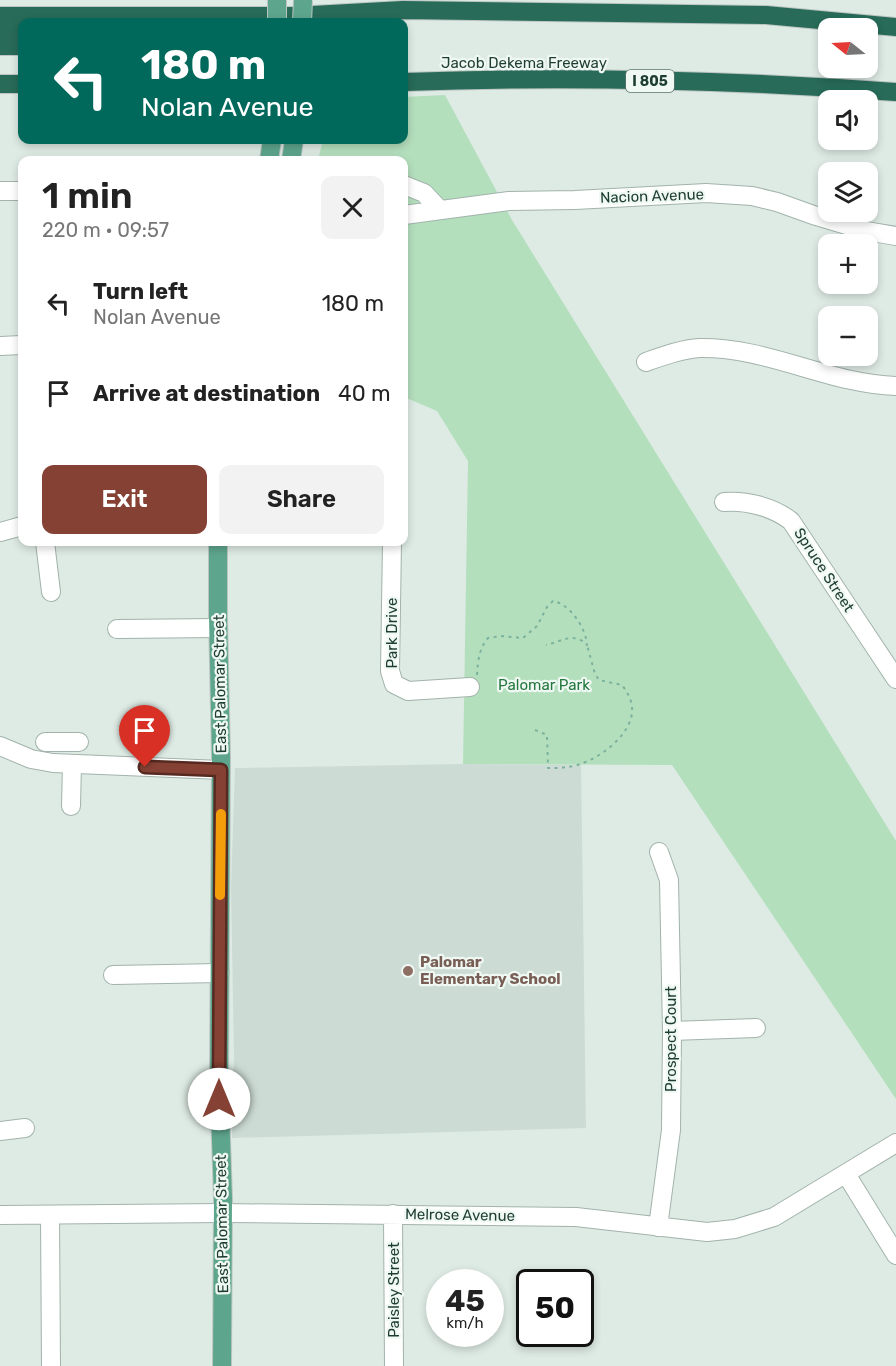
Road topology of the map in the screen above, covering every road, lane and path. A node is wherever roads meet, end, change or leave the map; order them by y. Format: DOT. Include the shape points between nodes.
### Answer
graph roads {
  1 [pos="277,0"];
  2 [pos="303,0"];
  3 [pos="0,16"];
  4 [pos="277,18"];
  5 [pos="303,18"];
  6 [pos="896,27"];
  7 [pos="0,30"];
  8 [pos="18,30"];
  9 [pos="0,46"];
  10 [pos="18,46"];
  11 [pos="408,82"];
  12 [pos="0,84"];
  13 [pos="18,84"];
  14 [pos="896,92"];
  15 [pos="408,187"];
  16 [pos="0,191"];
  17 [pos="18,191"];
  18 [pos="440,210"];
  19 [pos="408,214"];
  20 [pos="896,236"];
  21 [pos="18,345"];
  22 [pos="0,346"];
  23 [pos="646,362"];
  24 [pos="896,386"];
  25 [pos="724,502"];
  26 [pos="18,527"];
  27 [pos="0,532"];
  28 [pos="45,546"];
  29 [pos="218,546"];
  30 [pos="392,546"];
  31 [pos="51,592"];
  32 [pos="218,628"];
  33 [pos="117,629"];
  34 [pos="546,645"];
  35 [pos="587,645"];
  36 [pos="890,658"];
  37 [pos="896,679"];
  38 [pos="473,685"];
  39 [pos="535,730"];
  40 [pos="45,742"];
  41 [pos="79,742"];
  42 [pos="0,746"];
  43 [pos="72,764"];
  44 [pos="221,770"];
  45 [pos="71,806"];
  46 [pos="659,852"];
  47 [pos="220,973"];
  48 [pos="113,975"];
  49 [pos="756,1028"];
  50 [pos="672,1031"];
  51 [pos="25,1128"];
  52 [pos="0,1131"];
  53 [pos="896,1143"];
  54 [pos="846,1174"];
  55 [pos="223,1213"];
  56 [pos="393,1214"];
  57 [pos="0,1215"];
  58 [pos="50,1215"];
  59 [pos="658,1227"];
  60 [pos="896,1255"];
  61 [pos="51,1366"];
  62 [pos="222,1366"];
  63 [pos="394,1366"];
  1 -- 4 [label="main road, bridge"];
  2 -- 5 [label="main road, bridge"];
  3 -- 6 [label="highway" via="294,16 403,10 766,15"];
  7 -- 8 [label="highway"];
  9 -- 10 [label="highway"];
  11 -- 14 [label="highway, Jacob Dekema Freeway / I 805" via="537,78 757,83"];
  12 -- 13 [label="highway"];
  15 -- 18 [label="street" via="424,193"];
  16 -- 17 [label="street"];
  18 -- 19 [label="street, Nacion Avenue"];
  18 -- 20 [label="street, Nacion Avenue" via="508,201 745,195 866,231"];
  21 -- 22 [label="street"];
  23 -- 24 [label="street" via="699,348 729,350 758,354 870,386"];
  25 -- 36 [label="street, Spruce Street" via="739,501 780,513 791,521"];
  26 -- 27 [label="street"];
  28 -- 31 [label="street"];
  29 -- 32 [label="main road, East Palomar Street"];
  30 -- 38 [label="street, Park Drive" via="390,671 394,684 408,691"];
  32 -- 33 [label="street"];
  32 -- 44 [label="main road, East Palomar Street"];
  34 -- 35 [label="path" via="575,638"];
  35 -- 38 [label="path" via="568,608 554,601 537,626 523,638 488,638 478,659"];
  35 -- 39 [label="path" via="599,680 622,685 629,696 631,718 623,735 591,760 548,768 547,735"];
  36 -- 37 [label="street, Spruce Street"];
  40 -- 41 [label="street"];
  42 -- 43 [label="street" via="31,759"];
  43 -- 44 [label="street"];
  43 -- 45 [label="street"];
  44 -- 47 [label="main road, East Palomar Street"];
  46 -- 50 [label="street, Prospect Court" via="669,880"];
  47 -- 48 [label="street"];
  47 -- 55 [label="main road, East Palomar Street"];
  49 -- 50 [label="street"];
  50 -- 59 [label="street, Prospect Court" via="671,1130"];
  51 -- 52 [label="street"];
  53 -- 54 [label="street, Melrose Avenue"];
  54 -- 59 [label="street, Melrose Avenue" via="774,1217 754,1224 707,1232"];
  54 -- 60 [label="street"];
  55 -- 56 [label="street, Melrose Avenue"];
  55 -- 58 [label="street, Melrose Avenue"];
  55 -- 62 [label="main road, East Palomar Street"];
  56 -- 59 [label="street, Melrose Avenue" via="576,1217"];
  56 -- 63 [label="street, Paisley Street"];
  57 -- 58 [label="street, Melrose Avenue"];
  58 -- 61 [label="street"];
}
